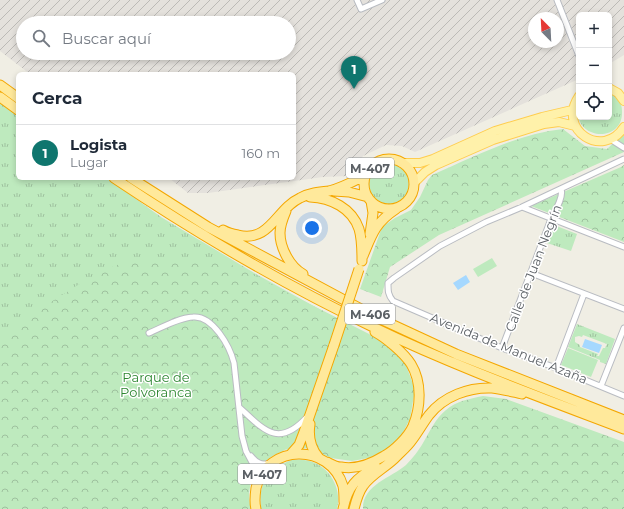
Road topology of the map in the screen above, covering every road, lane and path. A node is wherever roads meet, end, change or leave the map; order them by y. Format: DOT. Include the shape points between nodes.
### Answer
graph roads {
  1 [pos="358,0"];
  2 [pos="382,0"];
  3 [pos="557,0"];
  4 [pos="576,48"];
  5 [pos="0,85"];
  6 [pos="621,93"];
  7 [pos="0,97"];
  8 [pos="16,97"];
  9 [pos="576,100"];
  10 [pos="624,101"];
  11 [pos="16,109"];
  12 [pos="572,110"];
  13 [pos="575,126"];
  14 [pos="624,130"];
  15 [pos="610,139"];
  16 [pos="624,148"];
  17 [pos="624,159"];
  18 [pos="402,163"];
  19 [pos="366,175"];
  20 [pos="117,180"];
  21 [pos="135,180"];
  22 [pos="135,180"];
  23 [pos="414,183"];
  24 [pos="561,189"];
  25 [pos="331,190"];
  26 [pos="301,197"];
  27 [pos="369,199"];
  28 [pos="288,206"];
  29 [pos="522,207"];
  30 [pos="397,208"];
  31 [pos="551,218"];
  32 [pos="369,241"];
  33 [pos="624,247"];
  34 [pos="360,265"];
  35 [pos="531,273"];
  36 [pos="292,285"];
  37 [pos="584,294"];
  38 [pos="624,310"];
  39 [pos="376,317"];
  40 [pos="624,328"];
  41 [pos="149,333"];
  42 [pos="502,348"];
  43 [pos="556,368"];
  44 [pos="601,386"];
  45 [pos="624,396"];
  46 [pos="546,400"];
  47 [pos="239,407"];
  48 [pos="311,410"];
  49 [pos="624,420"];
  50 [pos="624,429"];
  51 [pos="403,450"];
  52 [pos="246,451"];
  53 [pos="291,454"];
  54 [pos="323,460"];
  55 [pos="274,462"];
  56 [pos="258,482"];
  57 [pos="344,507"];
  58 [pos="256,509"];
  59 [pos="354,509"];
  1 -- 2 [label="street" via="361,9"];
  3 -- 4 [label="street"];
  5 -- 8 [label="highway"];
  6 -- 10 [label="main road"];
  7 -- 11 [label="highway"];
  9 -- 12 [label="main road"];
  12 -- 13 [label="main road"];
  12 -- 18 [label="main road" via="495,131 433,159 420,163"];
  13 -- 15 [label="main road" via="590,140"];
  13 -- 23 [label="main road" via="559,122 544,124 500,138 436,165 424,172"];
  14 -- 15 [label="main road"];
  15 -- 16 [label="street"];
  17 -- 24 [label="street"];
  18 -- 19 [label="highway, M-407" via="396,160 381,160 369,168"];
  18 -- 23 [label="highway, M-407" via="408,168"];
  19 -- 25 [label="highway, M-406"];
  19 -- 27 [label="highway, M-407" via="364,182"];
  20 -- 36 [label="highway, M-406" via="204,235"];
  21 -- 28 [label="highway, M-406" via="228,233 244,237 259,234"];
  22 -- 39 [label="highway, M-406" via="208,228"];
  23 -- 30 [label="highway, M-407" via="410,198"];
  24 -- 29 [label="street"];
  24 -- 31 [label="street, Calle de Juan Negrín" via="560,199"];
  25 -- 26 [label="highway, M-406"];
  25 -- 27 [label="highway, M-406" via="349,192"];
  26 -- 28 [label="highway, M-406"];
  26 -- 34 [label="highway" via="330,200 342,206 352,216 362,241"];
  27 -- 30 [label="highway" via="383,208"];
  27 -- 32 [label="highway, M-407" via="373,213"];
  28 -- 39 [label="highway, M-406" via="280,232 284,252 290,262 299,272"];
  29 -- 31 [label="street"];
  29 -- 42 [label="street, Avenida de Manuel Azaña" via="440,246 388,283 388,296 393,301"];
  30 -- 32 [label="highway, M-407" via="381,220"];
  31 -- 33 [label="street"];
  31 -- 35 [label="street, Calle de Juan Negrín"];
  32 -- 34 [label="highway, M-407"];
  34 -- 48 [label="highway, M-407, bridge"];
  35 -- 37 [label="street"];
  35 -- 42 [label="street, Calle de Juan Negrín"];
  36 -- 46 [label="highway, M-406" via="373,327"];
  36 -- 54 [label="highway, M-406" via="309,299 378,334 394,346 411,364 417,380 419,394 413,428 398,446 377,461 364,466 340,467"];
  37 -- 38 [label="street"];
  37 -- 43 [label="street"];
  39 -- 49 [label="highway, M-406" via="456,354"];
  40 -- 44 [label="street"];
  41 -- 47 [label="street" via="195,316 209,323 222,336 232,355"];
  42 -- 43 [label="street, Avenida de Manuel Azaña"];
  43 -- 44 [label="street, Avenida de Manuel Azaña"];
  44 -- 45 [label="street, Avenida de Manuel Azaña"];
  46 -- 50 [label="highway, M-406"];
  46 -- 51 [label="highway, M-406" via="493,388 461,393 438,405"];
  47 -- 48 [label="street" via="257,424 281,435 294,430"];
  47 -- 52 [label="street"];
  48 -- 53 [label="highway, M-407" via="299,445"];
  48 -- 54 [label="highway, M-407" via="309,437 312,448"];
  51 -- 57 [label="highway, M-406" via="353,483"];
  51 -- 59 [label="highway, M-406" via="363,485"];
  52 -- 55 [label="street" via="258,463 265,465"];
  52 -- 56 [label="street" via="254,466"];
  53 -- 54 [label="highway, M-407" via="310,455"];
  53 -- 55 [label="highway, M-407"];
  54 -- 57 [label="highway, M-407" via="337,473 343,487"];
  55 -- 56 [label="highway, M-407" via="264,471"];
  56 -- 58 [label="highway, M-407" via="255,494"];
}
